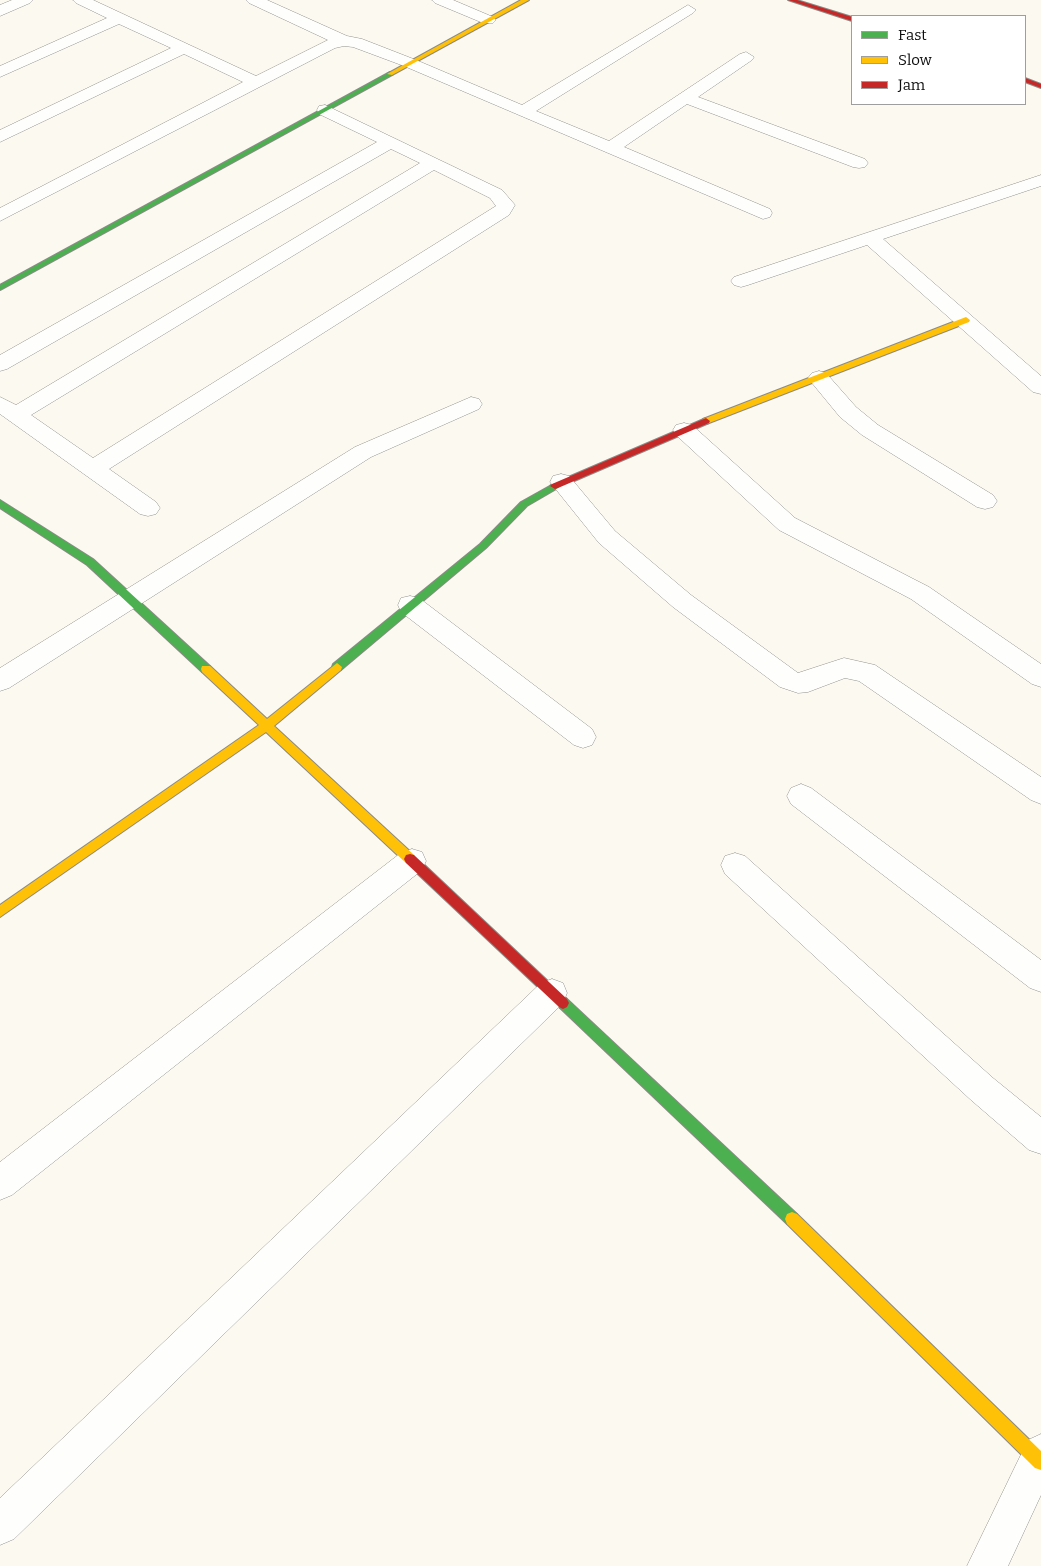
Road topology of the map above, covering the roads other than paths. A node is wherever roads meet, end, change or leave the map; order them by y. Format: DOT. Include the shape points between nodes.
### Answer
graph roads {
  1 [pos="25,0"];
  2 [pos="81,0"];
  3 [pos="254,0"];
  4 [pos="440,0"];
  5 [pos="526,0"];
  6 [pos="791,0"];
  7 [pos="688,10"];
  8 [pos="0,11"];
  9 [pos="119,18"];
  10 [pos="851,19"];
  11 [pos="488,20"];
  12 [pos="344,41"];
  13 [pos="184,48"];
  14 [pos="746,57"];
  15 [pos="410,63"];
  16 [pos="0,72"];
  17 [pos="1026,80"];
  18 [pos="256,82"];
  19 [pos="1041,86"];
  20 [pos="686,98"];
  21 [pos="325,110"];
  22 [pos="524,112"];
  23 [pos="0,137"];
  24 [pos="392,142"];
  25 [pos="612,148"];
  26 [pos="433,163"];
  27 [pos="859,164"];
  28 [pos="1041,180"];
  29 [pos="763,212"];
  30 [pos="0,215"];
  31 [pos="869,237"];
  32 [pos="741,281"];
  33 [pos="0,288"];
  34 [pos="966,320"];
  35 [pos="0,364"];
  36 [pos="819,378"];
  37 [pos="1041,387"];
  38 [pos="471,404"];
  39 [pos="8,409"];
  40 [pos="684,430"];
  41 [pos="93,469"];
  42 [pos="561,482"];
  43 [pos="985,501"];
  44 [pos="0,503"];
  45 [pos="148,508"];
  46 [pos="130,600"];
  47 [pos="410,606"];
  48 [pos="1041,677"];
  49 [pos="0,681"];
  50 [pos="267,725"];
  51 [pos="583,737"];
  52 [pos="1041,792"];
  53 [pos="800,796"];
  54 [pos="412,861"];
  55 [pos="735,866"];
  56 [pos="0,912"];
  57 [pos="1041,978"];
  58 [pos="552,993"];
  59 [pos="1041,1138"];
  60 [pos="0,1183"];
  61 [pos="1040,1457"];
  62 [pos="0,1525"];
  63 [pos="988,1566"];
  1 -- 8 [label="street"];
  2 -- 9 [label="street"];
  3 -- 12 [label="street"];
  4 -- 11 [label="street"];
  5 -- 11 [label="street"];
  6 -- 10 [label="street"];
  7 -- 22 [label="street"];
  9 -- 13 [label="street"];
  9 -- 16 [label="street"];
  11 -- 15 [label="street"];
  12 -- 15 [label="street" via="356,42"];
  12 -- 18 [label="street" via="330,44"];
  13 -- 18 [label="street"];
  13 -- 23 [label="street"];
  14 -- 20 [label="street"];
  15 -- 21 [label="street"];
  15 -- 22 [label="street"];
  17 -- 19 [label="street"];
  18 -- 30 [label="street"];
  20 -- 25 [label="street"];
  20 -- 27 [label="street"];
  21 -- 24 [label="street"];
  21 -- 33 [label="street"];
  22 -- 25 [label="street"];
  24 -- 26 [label="street"];
  24 -- 35 [label="street"];
  25 -- 29 [label="street"];
  26 -- 39 [label="street"];
  26 -- 41 [label="street" via="496,194 506,205 502,211"];
  28 -- 31 [label="street"];
  31 -- 32 [label="street"];
  31 -- 34 [label="street"];
  34 -- 36 [label="street"];
  34 -- 37 [label="street"];
  36 -- 40 [label="street"];
  36 -- 43 [label="street" via="848,412 870,430"];
  38 -- 46 [label="street" via="363,452"];
  39 -- 41 [label="street"];
  40 -- 42 [label="street"];
  40 -- 48 [label="street" via="787,524 920,593"];
  41 -- 45 [label="street"];
  42 -- 47 [label="street" via="524,504 483,546"];
  42 -- 52 [label="street" via="607,537 682,601 789,680 808,682 844,668 866,672"];
  44 -- 46 [label="street" via="90,562"];
  46 -- 49 [label="street"];
  46 -- 50 [label="street"];
  47 -- 50 [label="street"];
  47 -- 51 [label="street"];
  50 -- 54 [label="street"];
  50 -- 56 [label="street"];
  53 -- 57 [label="street"];
  54 -- 58 [label="street"];
  54 -- 60 [label="street"];
  55 -- 59 [label="street" via="982,1089"];
  58 -- 61 [label="street"];
  58 -- 62 [label="street"];
  61 -- 63 [label="street"];
}
